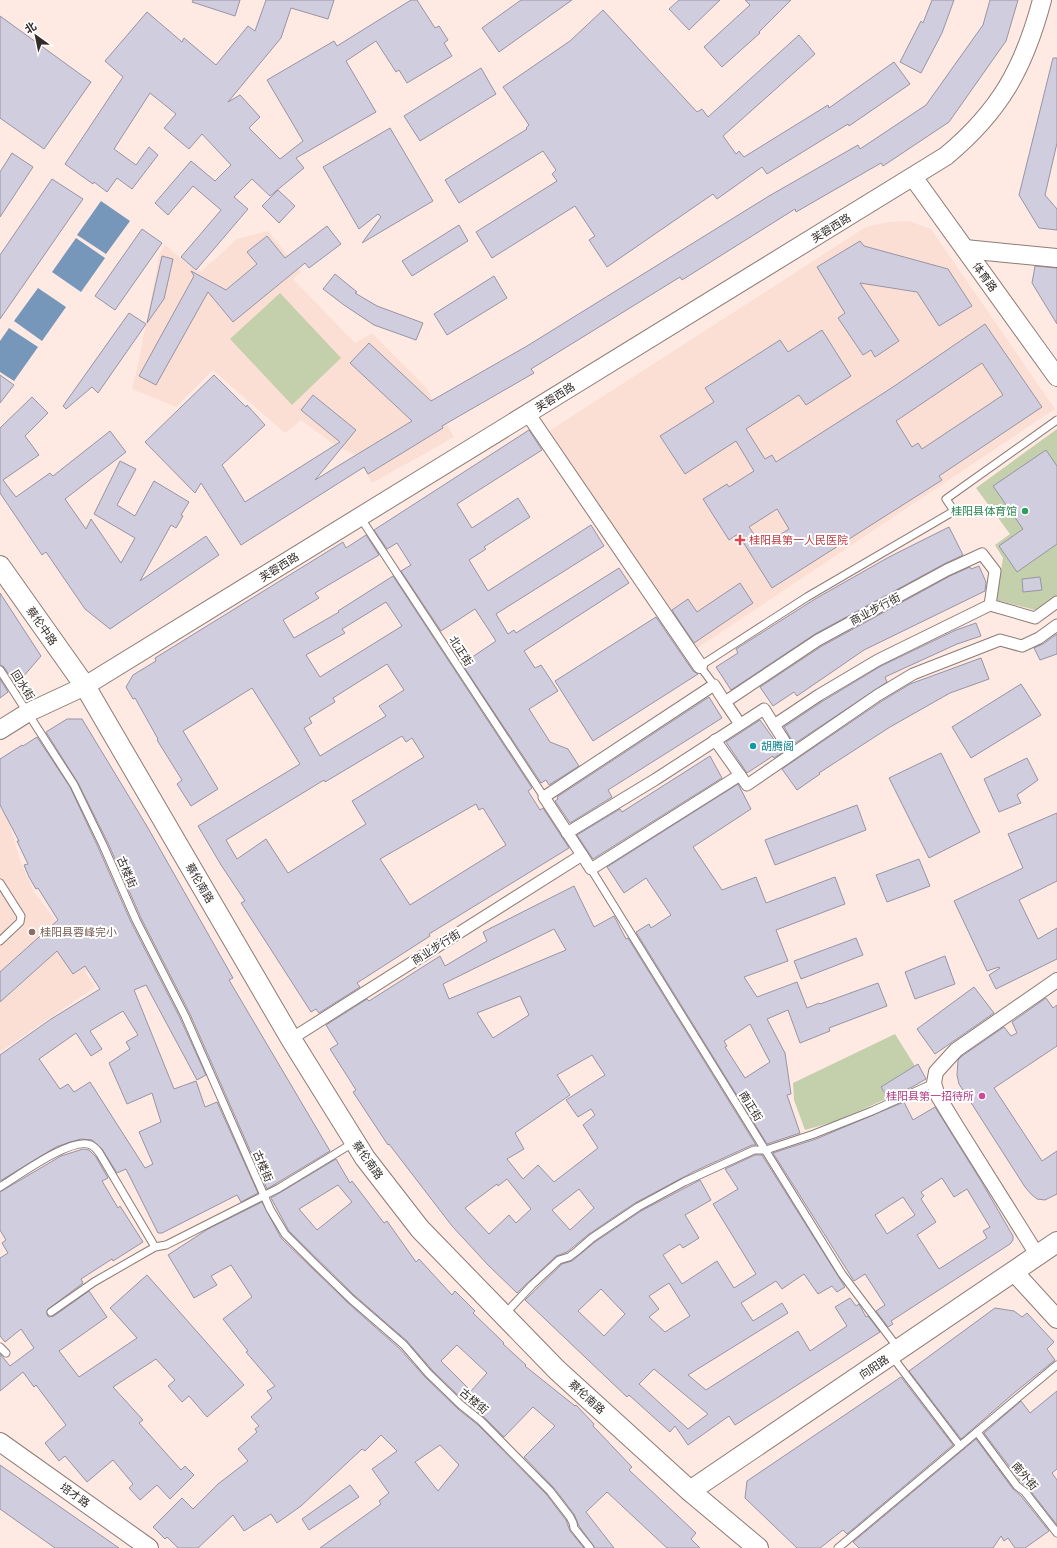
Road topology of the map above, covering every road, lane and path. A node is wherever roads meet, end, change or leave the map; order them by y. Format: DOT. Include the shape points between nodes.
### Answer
graph roads {
  1 [pos="1042,0"];
  2 [pos="913,177"];
  3 [pos="966,248"];
  4 [pos="1057,258"];
  5 [pos="1057,377"];
  6 [pos="528,414"];
  7 [pos="1057,420"];
  8 [pos="360,517"];
  9 [pos="0,566"];
  10 [pos="1057,602"];
  11 [pos="990,605"];
  12 [pos="1057,625"];
  13 [pos="700,666"];
  14 [pos="0,670"];
  15 [pos="714,685"];
  16 [pos="84,686"];
  17 [pos="725,702"];
  18 [pos="27,713"];
  19 [pos="740,724"];
  20 [pos="774,725"];
  21 [pos="0,730"];
  22 [pos="715,740"];
  23 [pos="792,753"];
  24 [pos="740,775"];
  25 [pos="544,798"];
  26 [pos="567,833"];
  27 [pos="582,855"];
  28 [pos="591,869"];
  29 [pos="0,883"];
  30 [pos="0,941"];
  31 [pos="1057,980"];
  32 [pos="291,1039"];
  33 [pos="934,1083"];
  34 [pos="355,1142"];
  35 [pos="766,1150"];
  36 [pos="0,1188"];
  37 [pos="264,1196"];
  38 [pos="1057,1242"];
  39 [pos="155,1247"];
  40 [pos="1038,1256"];
  41 [pos="1014,1272"];
  42 [pos="51,1312"];
  43 [pos="504,1315"];
  44 [pos="1057,1319"];
  45 [pos="0,1347"];
  46 [pos="895,1352"];
  47 [pos="6,1353"];
  48 [pos="1057,1365"];
  49 [pos="977,1432"];
  50 [pos="0,1442"];
  51 [pos="960,1446"];
  52 [pos="690,1491"];
  53 [pos="1057,1533"];
  54 [pos="149,1548"];
  55 [pos="590,1548"];
  56 [pos="758,1548"];
  57 [pos="838,1548"];
  1 -- 2 [label="street, 芙蓉西路" via="1028,47 999,100 960,144"];
  2 -- 3 [label="street, 体育路"];
  2 -- 6 [label="street, 芙蓉西路"];
  3 -- 4 [label="street"];
  3 -- 5 [label="street, 体育路"];
  6 -- 8 [label="street, 芙蓉西路"];
  6 -- 13 [label="street"];
  7 -- 13 [label="lane" via="946,499 954,511 807,597"];
  8 -- 16 [label="street, 芙蓉西路"];
  8 -- 25 [label="lane, 北正街"];
  9 -- 16 [label="main road, 蔡伦中路"];
  10 -- 11 [label="street" via="1035,618"];
  11 -- 17 [label="street, 商业步行街" via="995,571 982,554 947,570 818,640"];
  11 -- 20 [label="street" via="878,660"];
  12 -- 23 [label="street" via="1022,646 1000,640 913,674"];
  13 -- 15 [label="lane"];
  14 -- 18 [label="lane, 回水街"];
  15 -- 17 [label="street"];
  15 -- 25 [label="street"];
  16 -- 18 [label="street, 芙蓉西路"];
  16 -- 32 [label="main road, 蔡伦南路"];
  17 -- 19 [label="street"];
  18 -- 21 [label="street, 芙蓉西路"];
  18 -- 37 [label="lane, 古楼街" via="77,792 184,1016"];
  19 -- 20 [label="street" via="764,709"];
  19 -- 22 [label="street"];
  20 -- 23 [label="street"];
  22 -- 24 [label="street"];
  22 -- 26 [label="street"];
  23 -- 24 [label="street" via="747,785"];
  24 -- 28 [label="street"];
  25 -- 26 [label="street"];
  26 -- 27 [label="street"];
  27 -- 28 [label="street"];
  27 -- 32 [label="street, 商业步行街"];
  28 -- 35 [label="lane, 南正街"];
  29 -- 30 [label="lane" via="21,916 20,922"];
  31 -- 33 [label="street" via="956,1050 936,1072"];
  32 -- 34 [label="main road, 蔡伦南路"];
  33 -- 35 [label="lane" via="872,1111"];
  33 -- 40 [label="street" via="938,1096"];
  34 -- 37 [label="lane"];
  34 -- 43 [label="main road, 蔡伦南路" via="420,1229"];
  35 -- 43 [label="lane" via="754,1150 684,1182 638,1207 592,1238 577,1252 559,1260"];
  35 -- 46 [label="lane, 南正街" via="842,1274"];
  36 -- 39 [label="lane" via="70,1146 83,1143 92,1145 100,1154"];
  37 -- 39 [label="lane" via="166,1245"];
  37 -- 55 [label="lane, 古楼街" via="285,1234 351,1300 404,1345 428,1373 481,1421 550,1492"];
  38 -- 40 [label="main road, 向阳路"];
  39 -- 42 [label="lane" via="94,1282"];
  40 -- 41 [label="main road, 向阳路"];
  41 -- 44 [label="street"];
  41 -- 46 [label="main road, 向阳路"];
  43 -- 52 [label="main road, 蔡伦南路" via="557,1370"];
  45 -- 47 [label="lane"];
  46 -- 51 [label="lane, 南正街"];
  46 -- 52 [label="main road, 向阳路"];
  48 -- 49 [label="lane"];
  49 -- 51 [label="lane"];
  49 -- 53 [label="lane, 南外街" via="1017,1486 1030,1497"];
  50 -- 54 [label="street, 培才路"];
  51 -- 57 [label="lane"];
  52 -- 56 [label="main road, 蔡伦南路"];
}
